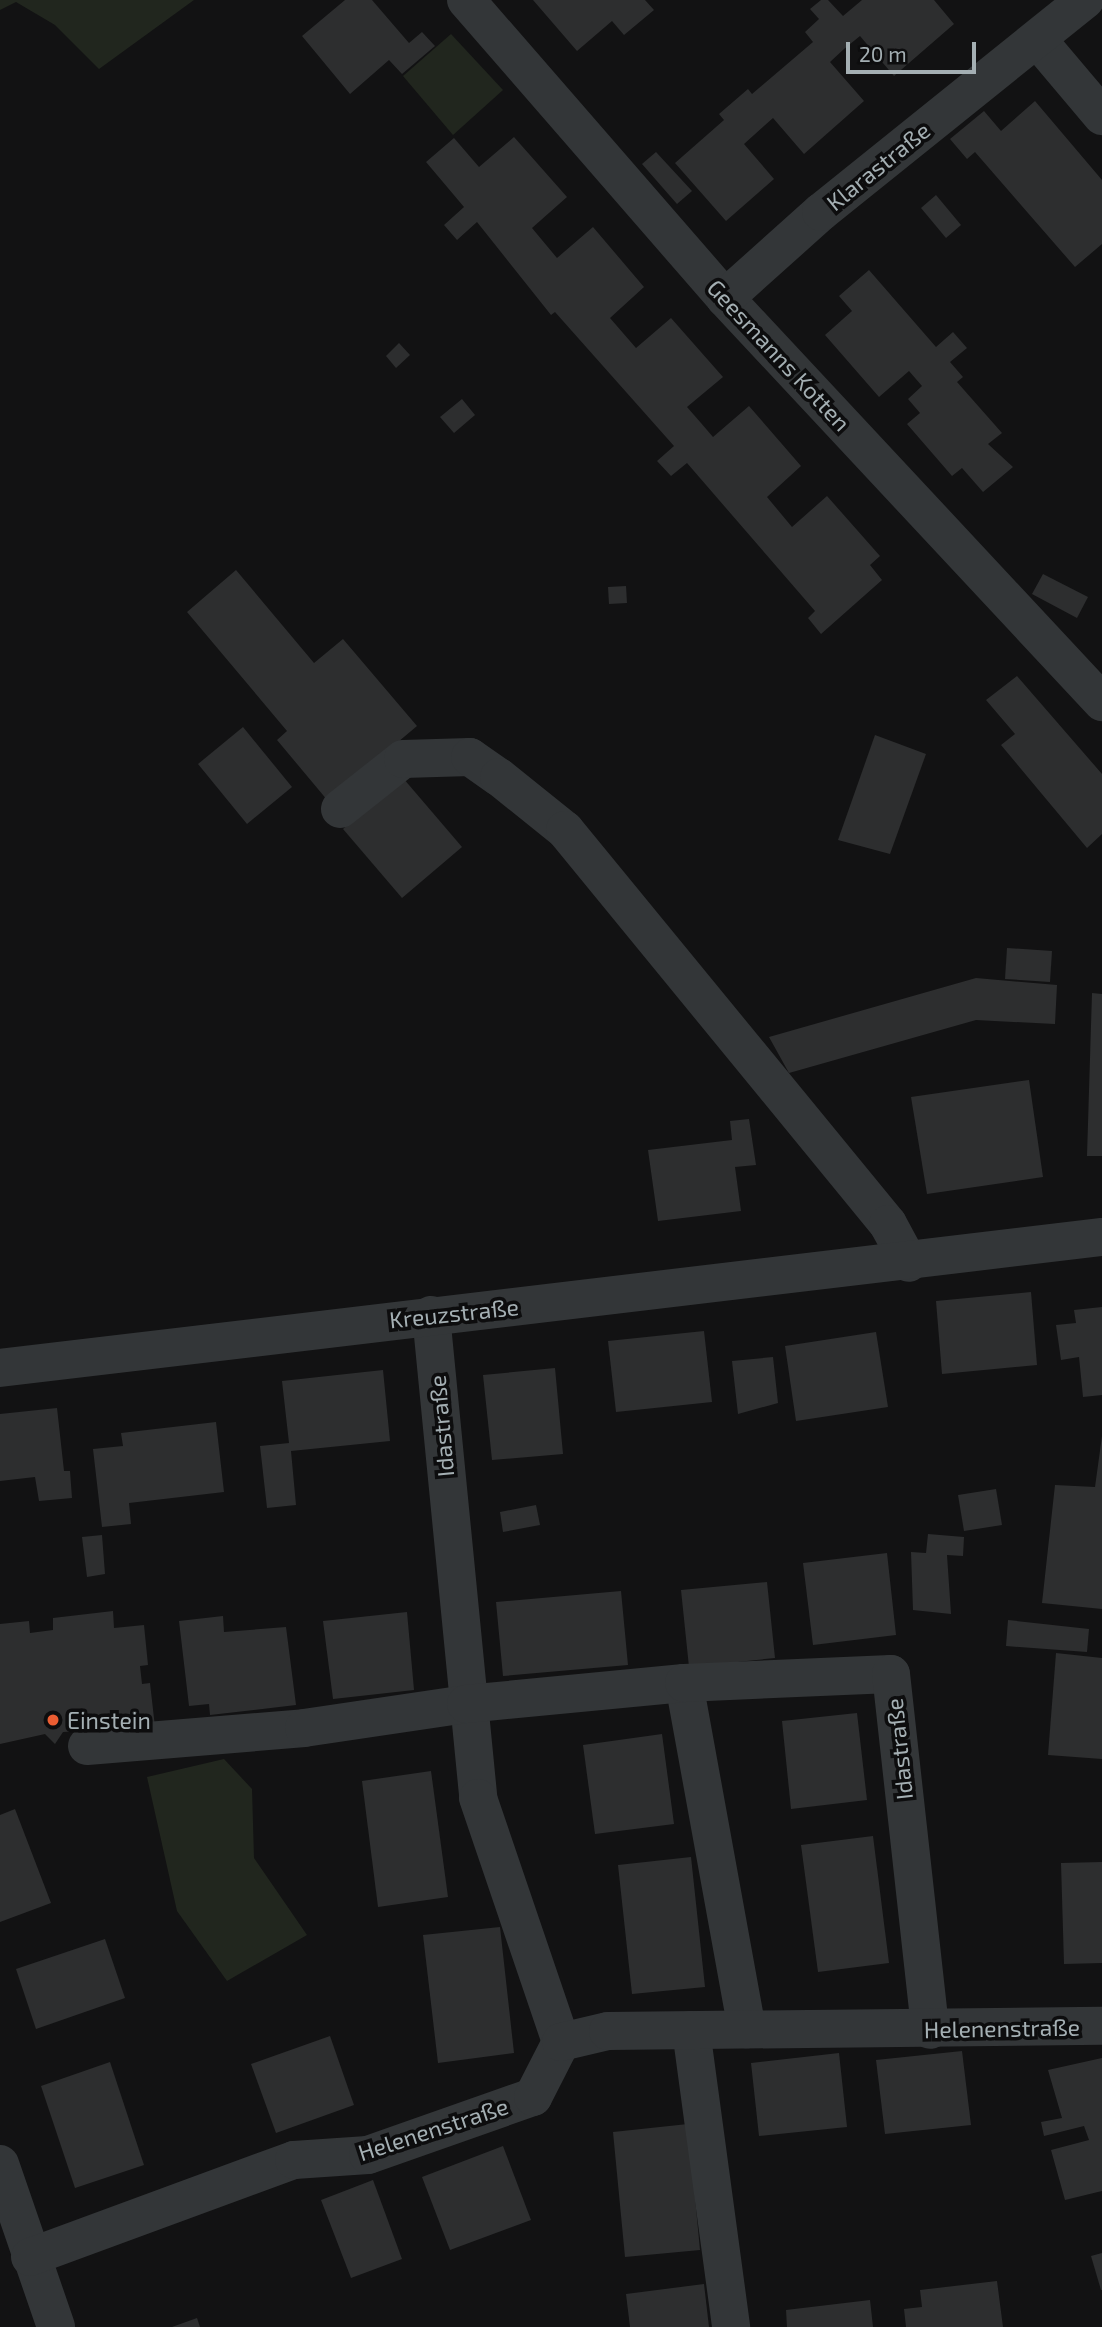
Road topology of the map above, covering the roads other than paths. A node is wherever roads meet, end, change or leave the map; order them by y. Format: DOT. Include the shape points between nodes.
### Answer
graph roads {
  1 [pos="466,0"];
  2 [pos="1085,0"];
  3 [pos="1037,39"];
  4 [pos="1102,116"];
  5 [pos="725,298"];
  6 [pos="1102,702"];
  7 [pos="340,809"];
  8 [pos="1102,1237"];
  9 [pos="909,1263"];
  10 [pos="431,1315"];
  11 [pos="0,1368"];
  12 [pos="684,1683"];
  13 [pos="466,1704"];
  14 [pos="87,1746"];
  15 [pos="1102,2026"];
  16 [pos="747,2029"];
  17 [pos="691,2030"];
  18 [pos="930,2030"];
  19 [pos="561,2042"];
  20 [pos="0,2164"];
  21 [pos="30,2257"];
  22 [pos="56,2327"];
  23 [pos="731,2327"];
  1 -- 5 [label="street, Geesmanns Kotten"];
  2 -- 3 [label="street, Klarastraße"];
  3 -- 4 [label="street"];
  3 -- 5 [label="street, Klarastraße" via="821,212"];
  5 -- 6 [label="street, Geesmanns Kotten"];
  7 -- 9 [label="street" via="403,759 470,757 508,784 565,830 888,1224"];
  8 -- 9 [label="street, Kreuzstraße"];
  9 -- 10 [label="street, Kreuzstraße"];
  10 -- 11 [label="street, Kreuzstraße"];
  10 -- 13 [label="street, Idastraße"];
  12 -- 13 [label="street, Idastraße"];
  12 -- 16 [label="street"];
  12 -- 18 [label="street, Idastraße" via="891,1674"];
  13 -- 14 [label="street, Idastraße" via="304,1728"];
  13 -- 19 [label="street, Idastraße" via="478,1798"];
  15 -- 18 [label="street, Helenenstraße"];
  16 -- 17 [label="street, Helenenstraße"];
  16 -- 18 [label="street, Helenenstraße"];
  17 -- 19 [label="street, Helenenstraße" via="608,2031"];
  17 -- 23 [label="street"];
  19 -- 21 [label="street, Helenenstraße" via="533,2097 368,2155 294,2160"];
  20 -- 21 [label="street"];
  21 -- 22 [label="street"];
}
